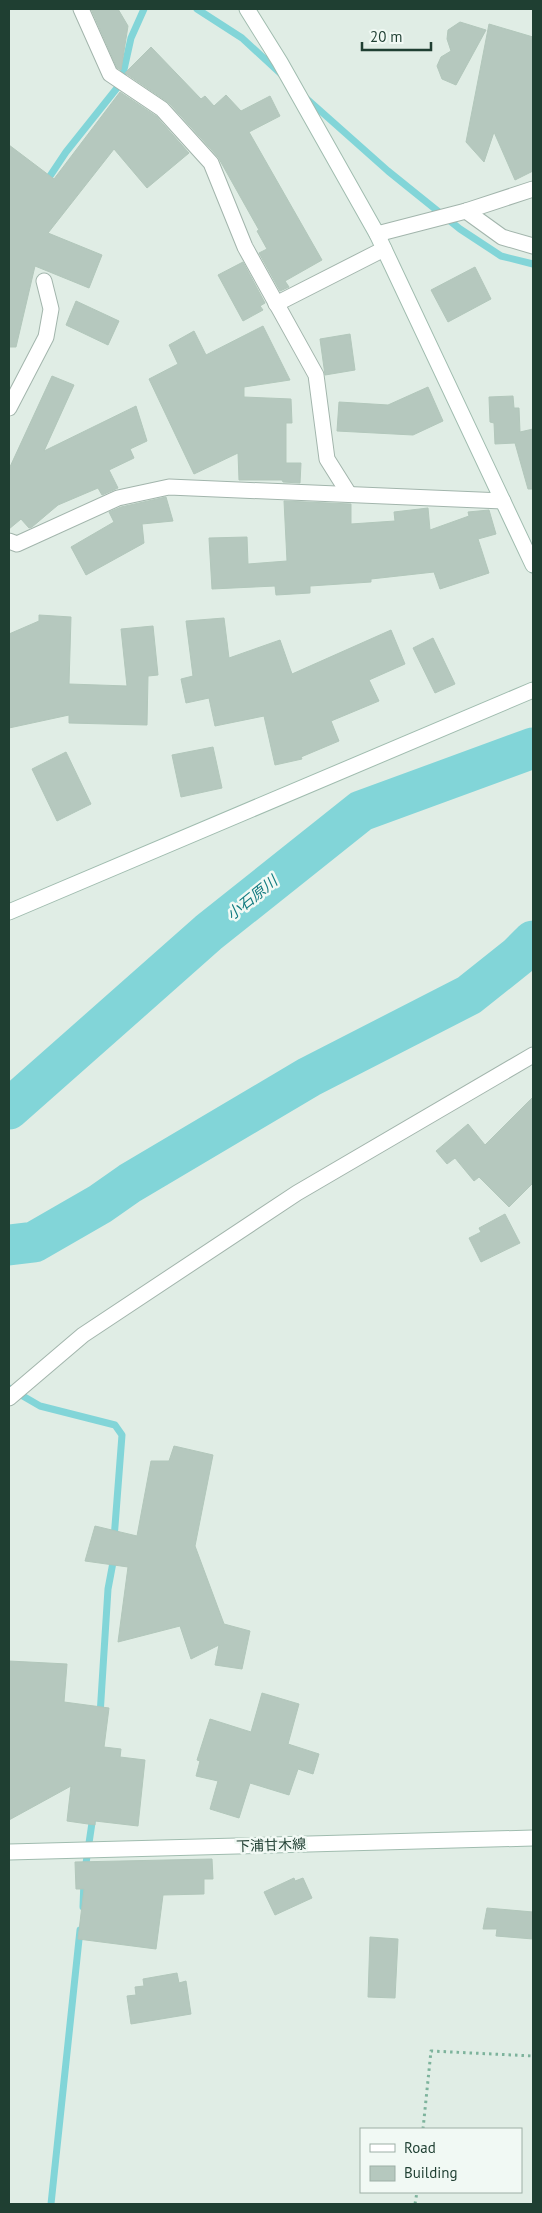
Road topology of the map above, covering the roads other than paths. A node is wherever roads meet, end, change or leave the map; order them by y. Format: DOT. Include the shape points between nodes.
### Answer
graph roads {
  1 [pos="81,9"];
  2 [pos="247,9"];
  3 [pos="533,189"];
  4 [pos="466,211"];
  5 [pos="377,234"];
  6 [pos="533,246"];
  7 [pos="384,250"];
  8 [pos="44,281"];
  9 [pos="276,304"];
  10 [pos="9,408"];
  11 [pos="349,494"];
  12 [pos="503,501"];
  13 [pos="9,541"];
  14 [pos="533,565"];
  15 [pos="533,690"];
  16 [pos="9,912"];
  17 [pos="533,1055"];
  18 [pos="9,1398"];
  19 [pos="533,1838"];
  20 [pos="9,1852"];
  1 -- 9 [label="street" via="110,74 162,109 211,163 245,247"];
  2 -- 5 [label="street"];
  3 -- 4 [label="street"];
  4 -- 5 [label="street"];
  4 -- 6 [label="street" via="502,237"];
  5 -- 7 [label="street"];
  7 -- 9 [label="street"];
  7 -- 12 [label="street"];
  8 -- 10 [label="street" via="51,309 46,337"];
  9 -- 11 [label="street" via="316,376 326,459"];
  11 -- 12 [label="street"];
  11 -- 13 [label="street" via="169,487 118,498 17,544"];
  12 -- 14 [label="street"];
  15 -- 16 [label="street"];
  17 -- 18 [label="street" via="289,1198 83,1335"];
  19 -- 20 [label="street, 下浦甘木線"];
}
